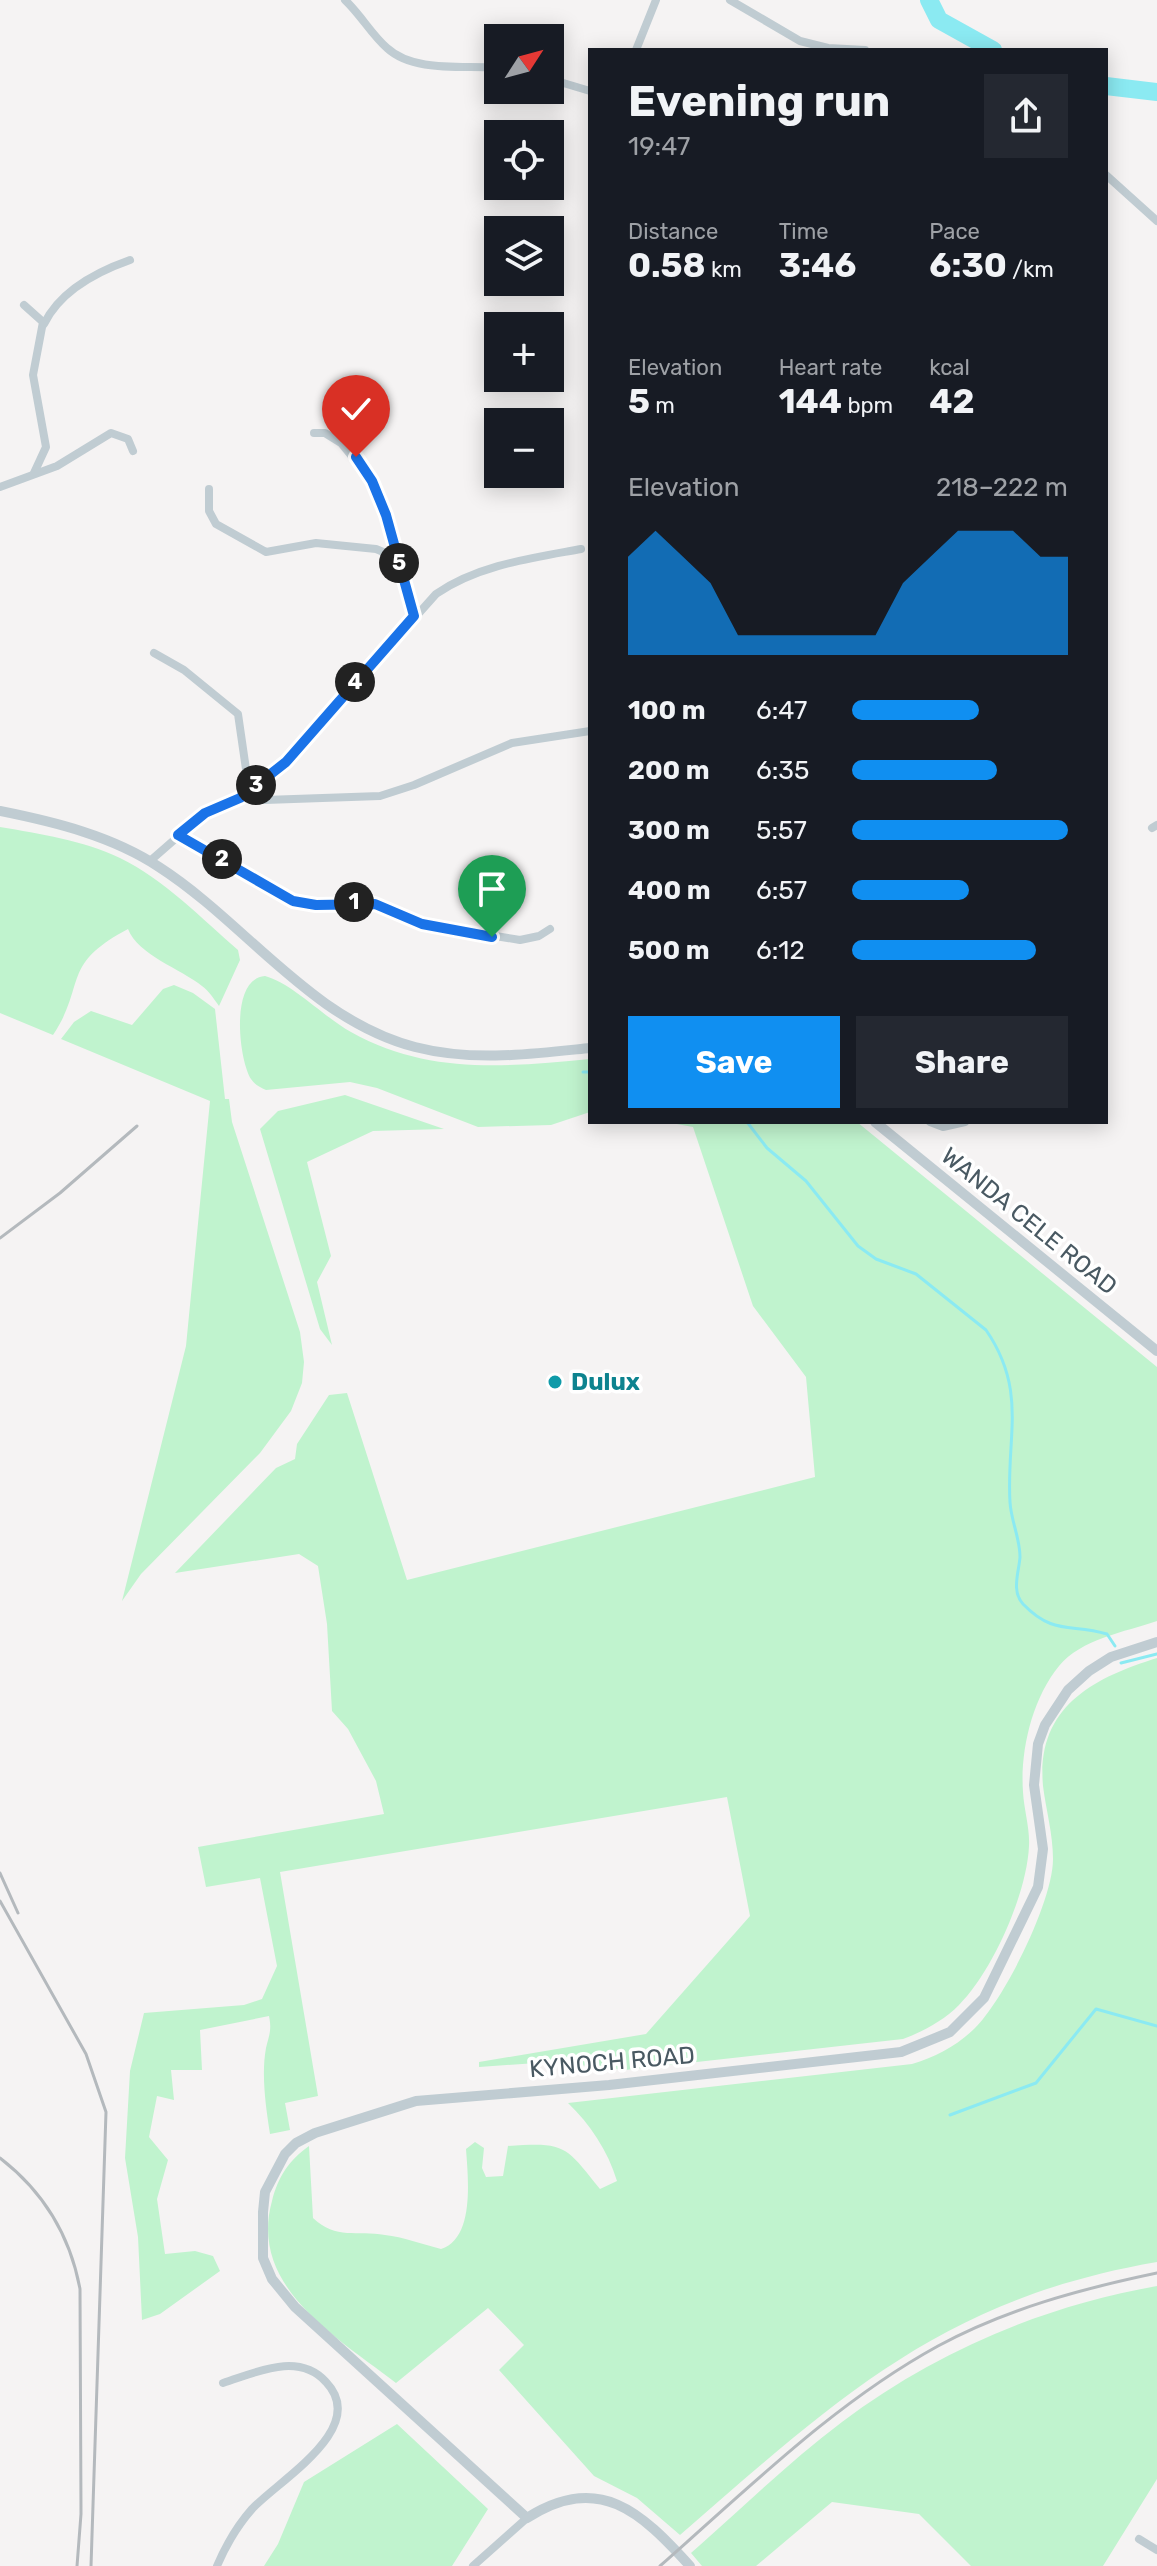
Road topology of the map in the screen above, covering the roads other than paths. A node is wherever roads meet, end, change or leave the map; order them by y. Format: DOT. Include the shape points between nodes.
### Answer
graph roads {
  1 [pos="345,0"];
  2 [pos="656,0"];
  3 [pos="730,0"];
  4 [pos="637,48"];
  5 [pos="824,48"];
  6 [pos="484,67"];
  7 [pos="564,83"];
  8 [pos="588,90"];
  9 [pos="1108,177"];
  10 [pos="1157,221"];
  11 [pos="130,260"];
  12 [pos="24,305"];
  13 [pos="43,325"];
  14 [pos="314,433"];
  15 [pos="133,451"];
  16 [pos="34,473"];
  17 [pos="0,487"];
  18 [pos="209,489"];
  19 [pos="581,549"];
  20 [pos="398,558"];
  21 [pos="414,616"];
  22 [pos="154,653"];
  23 [pos="588,731"];
  24 [pos="249,790"];
  25 [pos="240,798"];
  26 [pos="0,811"];
  27 [pos="178,835"];
  28 [pos="150,861"];
  29 [pos="550,929"];
  30 [pos="588,1048"];
  31 [pos="877,1124"];
  32 [pos="935,1124"];
  33 [pos="956,1124"];
  34 [pos="1157,1351"];
  35 [pos="1157,1642"];
  36 [pos="223,2383"];
  37 [pos="527,2518"];
  38 [pos="1139,2539"];
  39 [pos="1157,2550"];
  40 [pos="217,2566"];
  41 [pos="473,2566"];
  42 [pos="690,2566"];
  1 -- 6 [label="street" via="401,57"];
  2 -- 4 [label="street"];
  3 -- 5 [label="street" via="800,41"];
  7 -- 8 [label="street"];
  9 -- 10 [label="street"];
  11 -- 13 [label="street" via="67,293"];
  12 -- 13 [label="street"];
  13 -- 16 [label="street" via="33,375 46,447"];
  14 -- 20 [label="street" via="341,443 366,470"];
  15 -- 16 [label="street" via="128,439 111,433 65,462"];
  16 -- 17 [label="street"];
  18 -- 20 [label="street" via="211,519 266,552 316,543 376,549"];
  19 -- 21 [label="street" via="502,565 454,582"];
  20 -- 21 [label="street"];
  21 -- 24 [label="street" via="286,762"];
  22 -- 24 [label="street" via="238,714"];
  23 -- 25 [label="street" via="512,743 380,796"];
  24 -- 25 [label="street"];
  25 -- 27 [label="street" via="205,813"];
  26 -- 28 [label="street" via="90,835"];
  27 -- 28 [label="street"];
  27 -- 29 [label="street" via="293,901 375,904 422,924 520,940"];
  28 -- 30 [label="street" via="328,1005 391,1039 459,1055"];
  31 -- 34 [label="street, WANDA CELE ROAD"];
  32 -- 33 [label="street"];
  35 -- 37 [label="street, KYNOCH ROAD" via="1111,1657 1089,1671 1068,1690 1045,1725 1034,1776 1043,1849 1038,1887 984,1998 950,2032 901,2052 416,2101 315,2133 285,2154 265,2192 263,2258 272,2279 295,2307"];
  36 -- 40 [label="street" via="279,2366 301,2367 324,2378 338,2399 338,2410 324,2444 254,2507"];
  37 -- 41 [label="street"];
  37 -- 42 [label="street" via="547,2505 595,2497 621,2505 659,2532"];
  38 -- 39 [label="street"];
}
